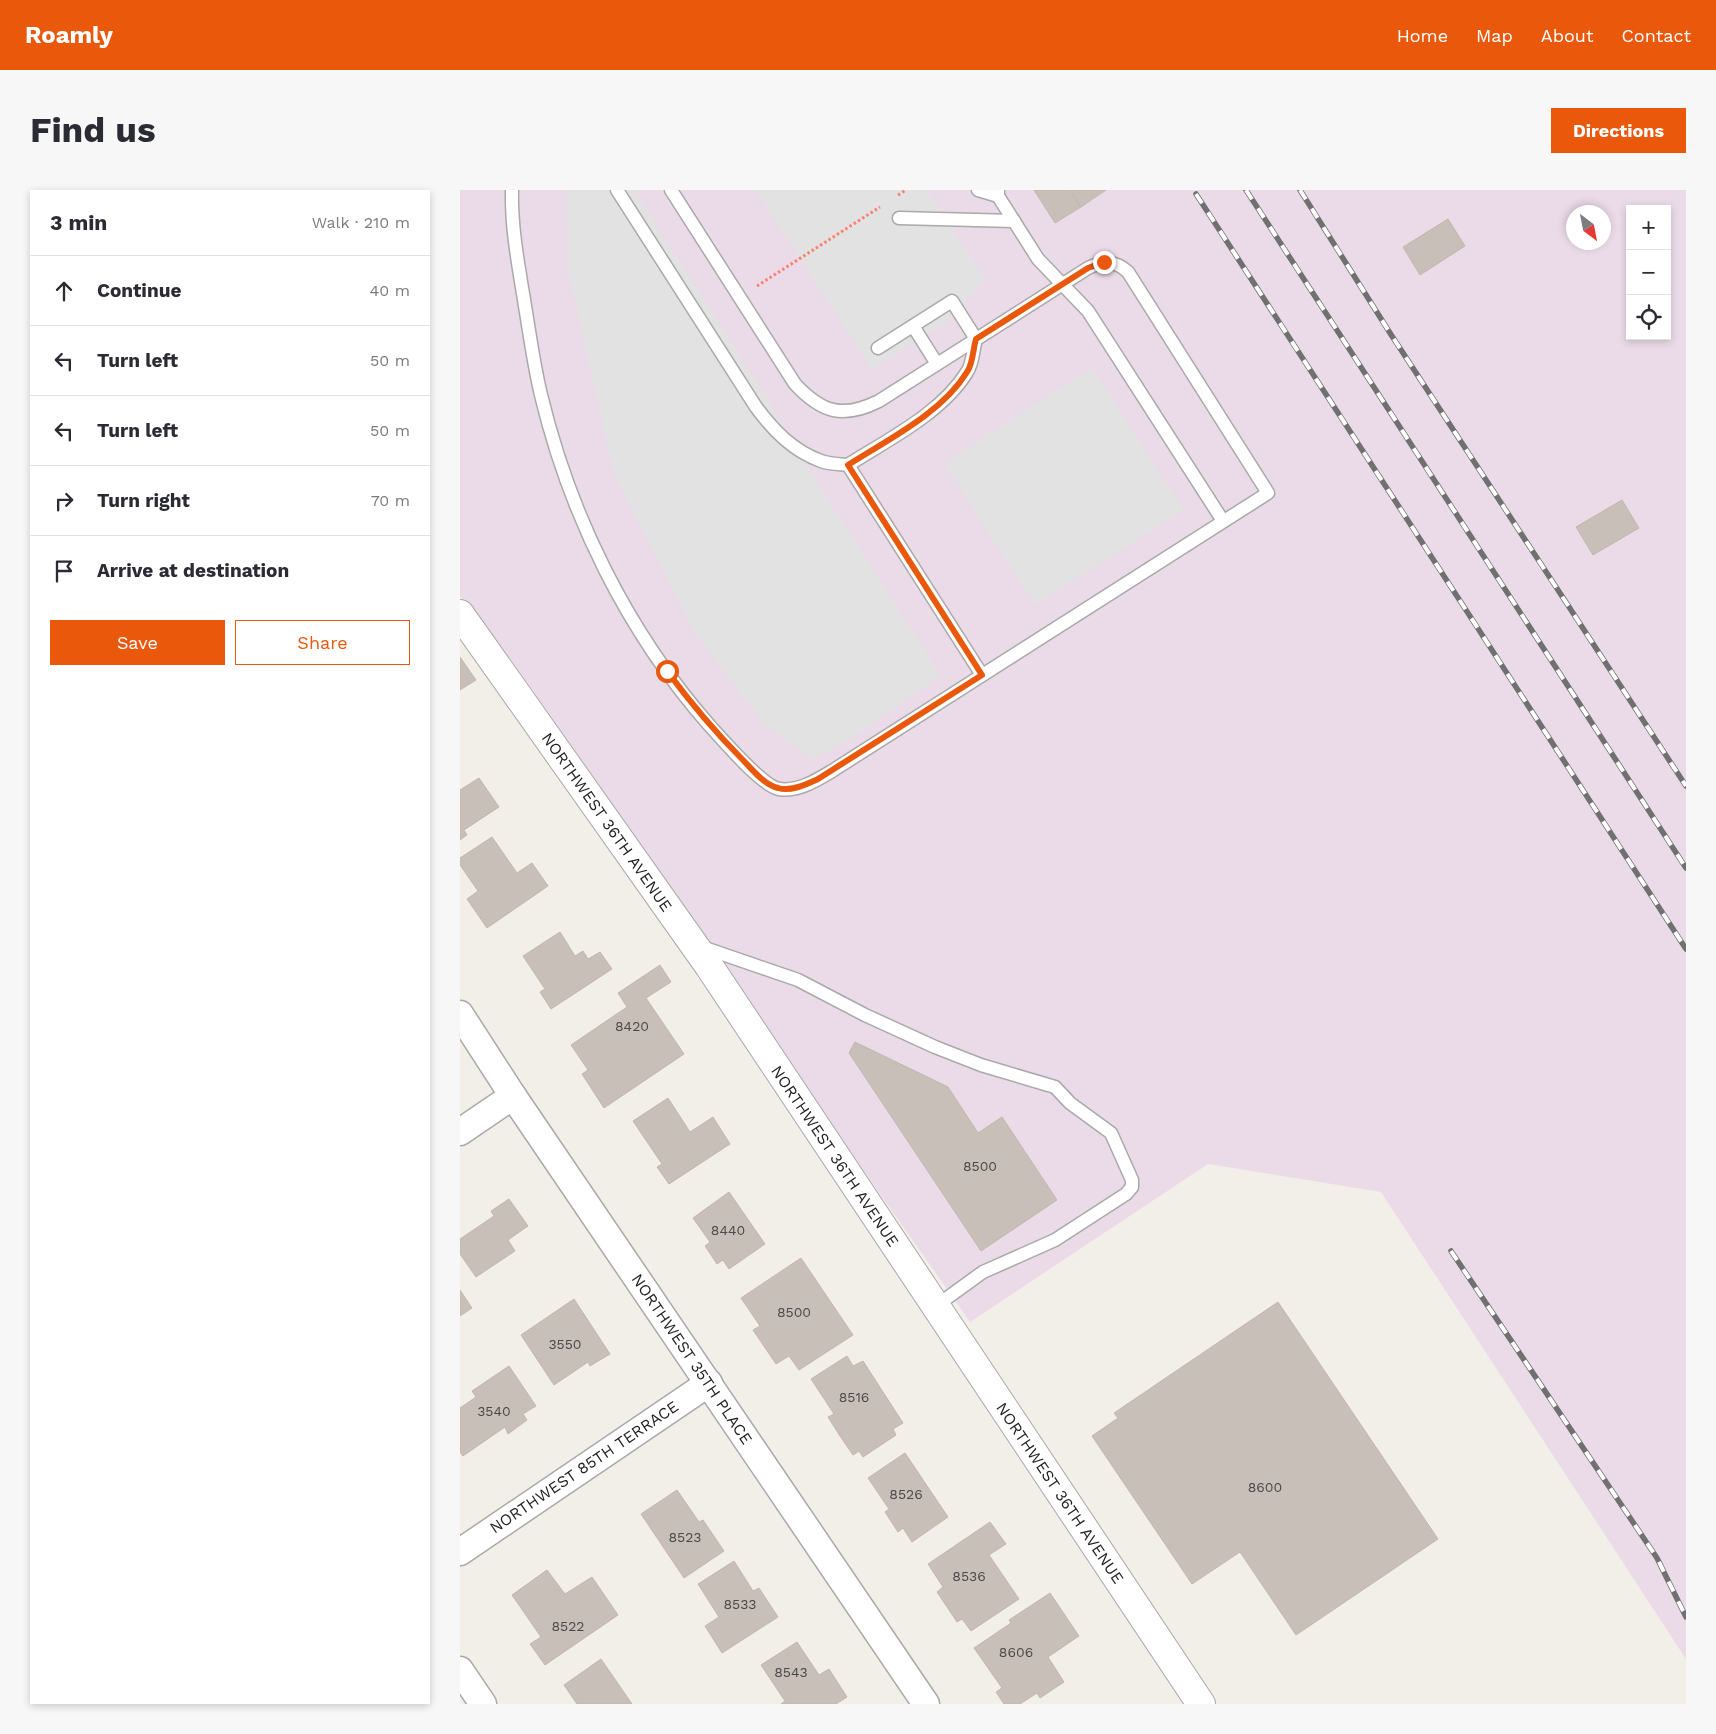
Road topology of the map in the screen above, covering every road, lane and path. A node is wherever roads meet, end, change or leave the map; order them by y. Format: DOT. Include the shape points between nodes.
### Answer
graph roads {
  1 [pos="512,190"];
  2 [pos="617,190"];
  3 [pos="671,190"];
  4 [pos="906,190"];
  5 [pos="978,190"];
  6 [pos="998,193"];
  7 [pos="894,198"];
  8 [pos="880,206"];
  9 [pos="899,218"];
  10 [pos="1014,221"];
  11 [pos="1062,284"];
  12 [pos="739,297"];
  13 [pos="913,326"];
  14 [pos="976,339"];
  15 [pos="878,348"];
  16 [pos="937,364"];
  17 [pos="848,465"];
  18 [pos="1223,521"];
  19 [pos="460,614"];
  20 [pos="982,675"];
  21 [pos="694,945"];
  22 [pos="460,1014"];
  23 [pos="513,1096"];
  24 [pos="460,1132"];
  25 [pos="936,1306"];
  26 [pos="708,1383"];
  27 [pos="460,1552"];
  28 [pos="460,1670"];
  29 [pos="483,1704"];
  30 [pos="926,1704"];
  31 [pos="1201,1704"];
  1 -- 20 [label="lane" via="516,249 534,362 568,482 594,544 634,621 667,671 703,717 758,775 779,789 818,779"];
  2 -- 17 [label="lane" via="765,418 786,441 802,452 822,461"];
  3 -- 12 [label="lane"];
  4 -- 7 [label="path"];
  5 -- 6 [label="lane"];
  6 -- 10 [label="lane"];
  8 -- 12 [label="path"];
  9 -- 10 [label="lane"];
  10 -- 11 [label="lane" via="1038,259"];
  11 -- 14 [label="lane"];
  11 -- 18 [label="lane" via="1088,312"];
  11 -- 18 [label="lane" via="1104,262 1121,266 1128,272 1268,493"];
  12 -- 16 [label="lane" via="795,384 821,407 838,412 860,410"];
  13 -- 14 [label="lane" via="952,301"];
  13 -- 15 [label="lane"];
  13 -- 16 [label="lane"];
  14 -- 16 [label="lane"];
  14 -- 17 [label="lane" via="968,371 943,402"];
  17 -- 20 [label="lane"];
  18 -- 20 [label="lane"];
  19 -- 21 [label="street, NORTHWEST 36TH AVENUE"];
  21 -- 25 [label="street, NORTHWEST 36TH AVENUE"];
  21 -- 25 [label="lane" via="798,980 935,1047 981,1065 1055,1087 1070,1103 1111,1134 1132,1180 1132,1187 1126,1194 1055,1240 983,1272"];
  22 -- 23 [label="street, NORTHWEST 35TH PLACE"];
  23 -- 24 [label="street"];
  23 -- 26 [label="street, NORTHWEST 35TH PLACE"];
  25 -- 31 [label="street, NORTHWEST 36TH AVENUE"];
  26 -- 27 [label="street, NORTHWEST 85TH TERRACE"];
  26 -- 30 [label="street, NORTHWEST 35TH PLACE"];
  28 -- 29 [label="street"];
}
